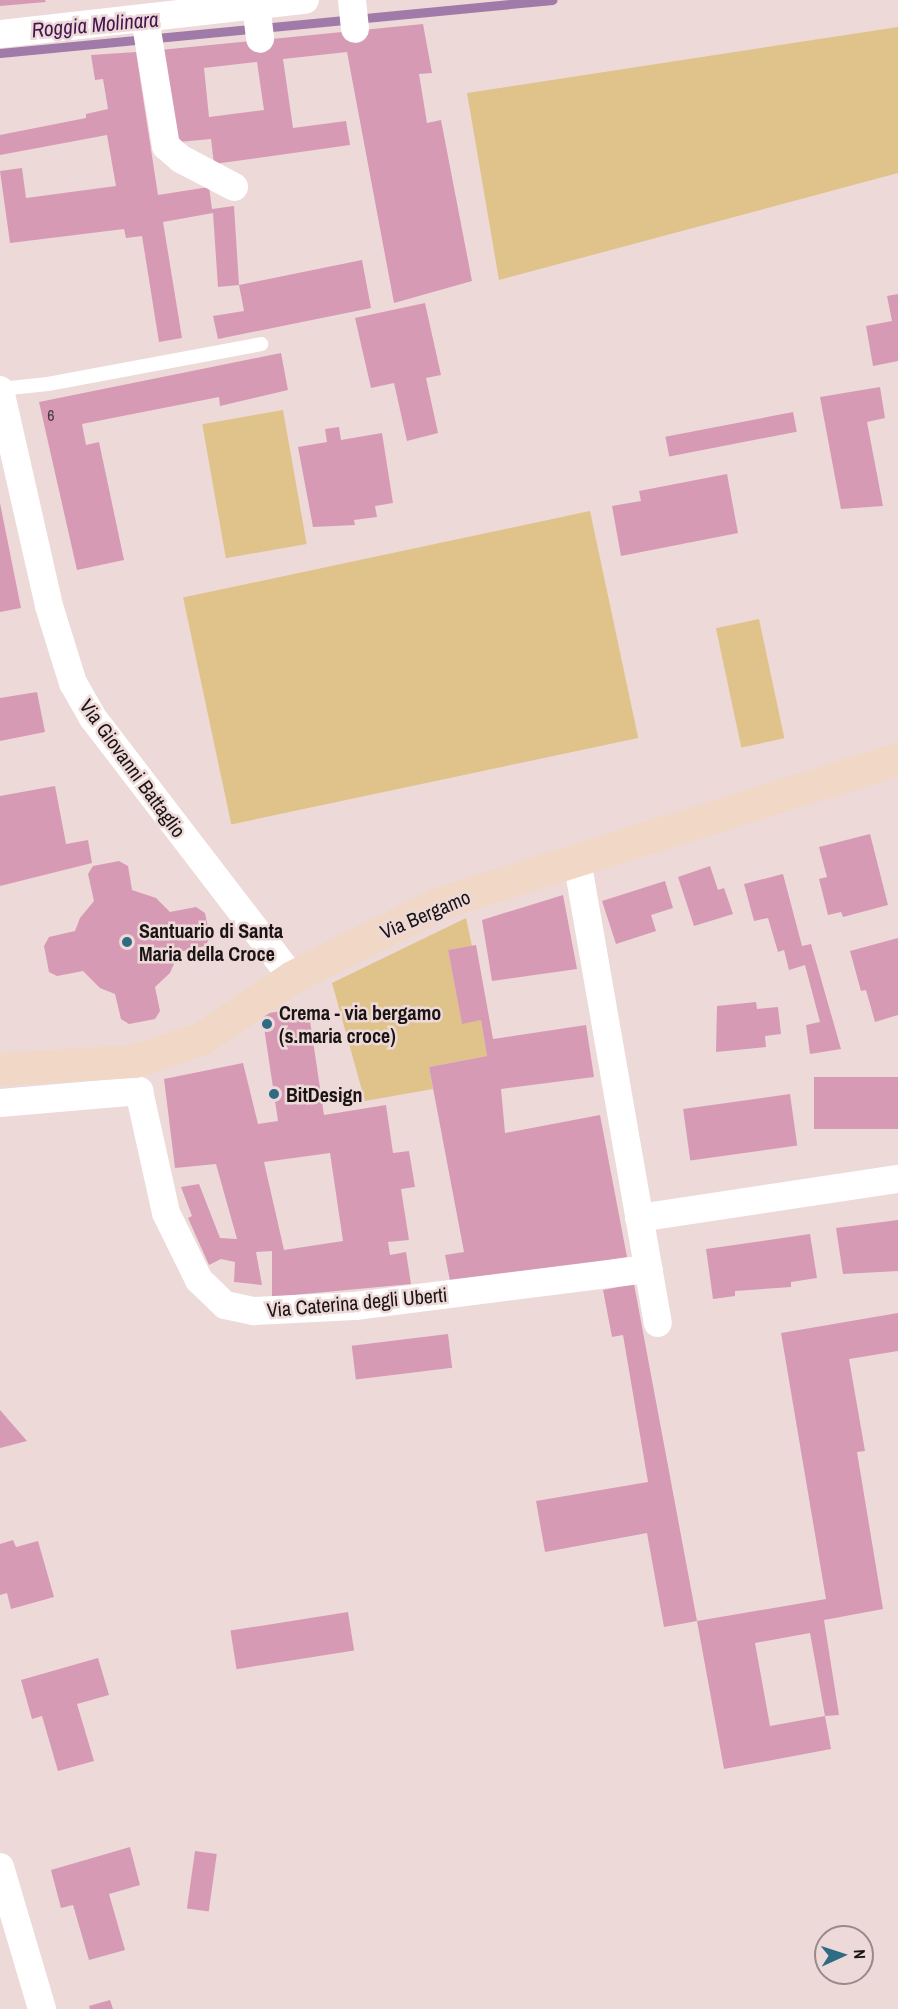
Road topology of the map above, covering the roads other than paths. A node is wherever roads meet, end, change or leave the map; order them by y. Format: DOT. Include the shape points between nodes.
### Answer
graph roads {
  1 [pos="305,0"];
  2 [pos="352,0"];
  3 [pos="256,5"];
  4 [pos="185,7"];
  5 [pos="145,18"];
  6 [pos="355,29"];
  7 [pos="0,33"];
  8 [pos="260,39"];
  9 [pos="234,187"];
  10 [pos="261,344"];
  11 [pos="0,389"];
  12 [pos="898,759"];
  13 [pos="577,860"];
  14 [pos="292,977"];
  15 [pos="0,1069"];
  16 [pos="0,1103"];
  17 [pos="898,1179"];
  18 [pos="639,1218"];
  19 [pos="649,1269"];
  20 [pos="658,1323"];
  21 [pos="0,1867"];
  22 [pos="42,2009"];
  1 -- 3 [label="street"];
  2 -- 6 [label="street"];
  3 -- 4 [label="street"];
  3 -- 8 [label="street"];
  4 -- 5 [label="street"];
  5 -- 7 [label="street"];
  5 -- 9 [label="street" via="166,146 181,159"];
  10 -- 11 [label="lane" via="48,384"];
  11 -- 14 [label="street, Via Giovanni Battaglio" via="49,606 73,683 93,718"];
  12 -- 13 [label="main road, Via Bergamo"];
  13 -- 14 [label="main road, Via Bergamo" via="440,903"];
  13 -- 18 [label="street"];
  14 -- 15 [label="main road, Via Bergamo" via="202,1038 134,1061"];
  16 -- 19 [label="street, Via Caterina degli Uberti" via="139,1091 166,1214 199,1280 225,1305 254,1311 355,1306"];
  17 -- 18 [label="street"];
  18 -- 19 [label="street"];
  19 -- 20 [label="street"];
  21 -- 22 [label="street"];
}
